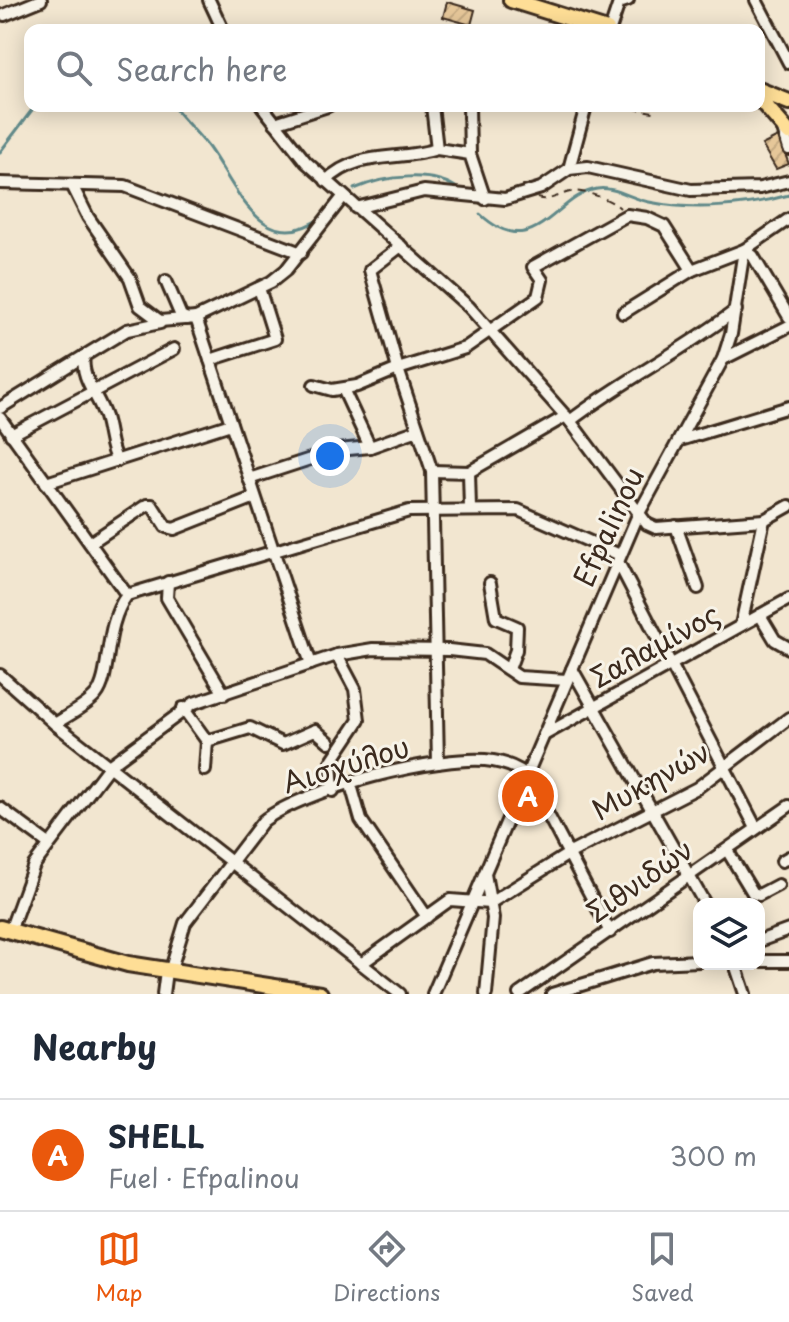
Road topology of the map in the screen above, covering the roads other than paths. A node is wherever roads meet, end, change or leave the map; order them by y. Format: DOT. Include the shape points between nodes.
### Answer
graph roads {
  1 [pos="41,0"];
  2 [pos="209,0"];
  3 [pos="511,0"];
  4 [pos="628,0"];
  5 [pos="756,0"];
  6 [pos="4,15"];
  7 [pos="220,24"];
  8 [pos="589,24"];
  9 [pos="610,24"];
  10 [pos="789,63"];
  11 [pos="765,92"];
  12 [pos="789,102"];
  13 [pos="765,105"];
  14 [pos="267,112"];
  15 [pos="309,112"];
  16 [pos="433,112"];
  17 [pos="469,112"];
  18 [pos="581,112"];
  19 [pos="275,123"];
  20 [pos="784,129"];
  21 [pos="437,149"];
  22 [pos="789,149"];
  23 [pos="470,154"];
  24 [pos="569,169"];
  25 [pos="326,181"];
  26 [pos="789,181"];
  27 [pos="0,183"];
  28 [pos="73,187"];
  29 [pos="343,197"];
  30 [pos="485,199"];
  31 [pos="356,208"];
  32 [pos="789,219"];
  33 [pos="401,246"];
  34 [pos="744,250"];
  35 [pos="301,253"];
  36 [pos="692,270"];
  37 [pos="166,281"];
  38 [pos="259,288"];
  39 [pos="736,310"];
  40 [pos="623,313"];
  41 [pos="789,317"];
  42 [pos="191,319"];
  43 [pos="170,322"];
  44 [pos="789,326"];
  45 [pos="490,333"];
  46 [pos="174,349"];
  47 [pos="84,356"];
  48 [pos="723,359"];
  49 [pos="210,360"];
  50 [pos="398,369"];
  51 [pos="314,385"];
  52 [pos="343,389"];
  53 [pos="92,391"];
  54 [pos="789,407"];
  55 [pos="0,408"];
  56 [pos="0,418"];
  57 [pos="568,419"];
  58 [pos="231,424"];
  59 [pos="418,430"];
  60 [pos="11,435"];
  61 [pos="680,440"];
  62 [pos="370,447"];
  63 [pos="117,461"];
  64 [pos="432,471"];
  65 [pos="469,472"];
  66 [pos="249,479"];
  67 [pos="46,483"];
  68 [pos="255,497"];
  69 [pos="789,506"];
  70 [pos="470,509"];
  71 [pos="432,513"];
  72 [pos="638,515"];
  73 [pos="764,520"];
  74 [pos="676,526"];
  75 [pos="90,543"];
  76 [pos="272,551"];
  77 [pos="619,558"];
  78 [pos="168,582"];
  79 [pos="490,583"];
  80 [pos="698,588"];
  81 [pos="127,595"];
  82 [pos="789,599"];
  83 [pos="760,615"];
  84 [pos="741,625"];
  85 [pos="789,648"];
  86 [pos="435,650"];
  87 [pos="337,655"];
  88 [pos="311,664"];
  89 [pos="671,665"];
  90 [pos="509,669"];
  91 [pos="0,675"];
  92 [pos="570,675"];
  93 [pos="224,694"];
  94 [pos="594,707"];
  95 [pos="183,708"];
  96 [pos="789,718"];
  97 [pos="55,724"];
  98 [pos="544,735"];
  99 [pos="207,741"];
  100 [pos="329,742"];
  101 [pos="438,763"];
  102 [pos="110,765"];
  103 [pos="726,767"];
  104 [pos="205,770"];
  105 [pos="527,775"];
  106 [pos="351,785"];
  107 [pos="333,791"];
  108 [pos="789,806"];
  109 [pos="0,808"];
  110 [pos="651,811"];
  111 [pos="756,828"];
  112 [pos="49,844"];
  113 [pos="727,850"];
  114 [pos="570,853"];
  115 [pos="232,860"];
  116 [pos="485,874"];
  117 [pos="688,876"];
  118 [pos="778,885"];
  119 [pos="701,898"];
  120 [pos="473,899"];
  121 [pos="490,903"];
  122 [pos="427,917"];
  123 [pos="5,930"];
  124 [pos="789,930"];
  125 [pos="610,932"];
  126 [pos="765,939"];
  127 [pos="693,961"];
  128 [pos="765,961"];
  129 [pos="789,961"];
  130 [pos="361,964"];
  131 [pos="737,970"];
  132 [pos="168,972"];
  133 [pos="163,994"];
  134 [pos="320,994"];
  135 [pos="400,994"];
  136 [pos="433,994"];
  137 [pos="486,994"];
  138 [pos="519,994"];
  139 [pos="552,994"];
  140 [pos="745,994"];
  1 -- 6 [label="street"];
  2 -- 7 [label="street"];
  3 -- 8 [label="main road"];
  4 -- 9 [label="street" via="619,3"];
  5 -- 10 [label="street"];
  11 -- 12 [label="main road"];
  12 -- 20 [label="main road" via="778,113"];
  13 -- 20 [label="main road"];
  14 -- 19 [label="street"];
  15 -- 19 [label="street"];
  16 -- 21 [label="street"];
  17 -- 23 [label="street"];
  18 -- 24 [label="street"];
  19 -- 25 [label="street"];
  20 -- 22 [label="street"];
  21 -- 23 [label="street"];
  21 -- 25 [label="street" via="366,158 345,165"];
  23 -- 30 [label="street"];
  24 -- 26 [label="street" via="597,167 691,190 760,188"];
  24 -- 30 [label="street" via="525,194"];
  25 -- 29 [label="street"];
  27 -- 28 [label="street"];
  28 -- 35 [label="street" via="125,186"];
  28 -- 43 [label="street" via="130,278 140,306 153,318"];
  29 -- 31 [label="street"];
  29 -- 35 [label="street"];
  30 -- 31 [label="street" via="424,191"];
  31 -- 33 [label="street"];
  32 -- 34 [label="street"];
  33 -- 45 [label="street" via="459,297"];
  33 -- 50 [label="street" via="370,270"];
  34 -- 36 [label="street"];
  34 -- 39 [label="street, Efpalinou"];
  34 -- 41 [label="street" via="753,256"];
  35 -- 38 [label="street"];
  36 -- 40 [label="street"];
  36 -- 45 [label="street" via="664,226 627,215 533,267 542,280 538,297"];
  37 -- 42 [label="street" via="181,316"];
  38 -- 42 [label="street"];
  38 -- 49 [label="street" via="275,339"];
  39 -- 48 [label="street, Efpalinou"];
  39 -- 57 [label="street"];
  42 -- 43 [label="street"];
  42 -- 49 [label="street"];
  43 -- 47 [label="street" via="127,330"];
  44 -- 48 [label="street"];
  45 -- 50 [label="street" via="465,348"];
  45 -- 57 [label="street"];
  46 -- 53 [label="street"];
  47 -- 53 [label="street"];
  47 -- 55 [label="street"];
  48 -- 61 [label="street, Efpalinou"];
  49 -- 58 [label="street"];
  50 -- 52 [label="street"];
  50 -- 59 [label="street"];
  51 -- 52 [label="street"];
  52 -- 62 [label="street"];
  53 -- 60 [label="street"];
  53 -- 63 [label="street" via="104,412 108,444"];
  54 -- 61 [label="street"];
  56 -- 60 [label="street"];
  57 -- 65 [label="street"];
  57 -- 72 [label="street"];
  58 -- 63 [label="street"];
  58 -- 66 [label="street"];
  59 -- 62 [label="street"];
  59 -- 64 [label="street"];
  60 -- 67 [label="street"];
  61 -- 72 [label="street, Efpalinou"];
  62 -- 66 [label="street" via="347,448"];
  63 -- 67 [label="street"];
  64 -- 65 [label="street"];
  64 -- 71 [label="street"];
  65 -- 70 [label="street"];
  66 -- 68 [label="street"];
  67 -- 75 [label="street"];
  68 -- 75 [label="street" via="174,529 147,505"];
  68 -- 76 [label="street"];
  69 -- 73 [label="street"];
  70 -- 71 [label="street"];
  70 -- 77 [label="street" via="518,510"];
  71 -- 76 [label="street" via="400,512"];
  71 -- 86 [label="street"];
  72 -- 74 [label="street" via="656,528"];
  72 -- 77 [label="street, Efpalinou"];
  73 -- 74 [label="street"];
  73 -- 84 [label="street"];
  74 -- 80 [label="street"];
  75 -- 81 [label="street"];
  76 -- 78 [label="street"];
  76 -- 88 [label="street"];
  77 -- 89 [label="street"];
  77 -- 92 [label="street, Efpalinou"];
  78 -- 81 [label="street"];
  78 -- 93 [label="street" via="167,598"];
  79 -- 90 [label="street" via="496,618 517,627"];
  81 -- 97 [label="street" via="111,630 98,692"];
  82 -- 83 [label="street, Σαλαμίνος"];
  83 -- 84 [label="street, Σαλαμίνος"];
  83 -- 85 [label="street" via="775,640"];
  84 -- 89 [label="street, Σαλαμίνος"];
  86 -- 87 [label="street" via="373,649"];
  86 -- 90 [label="street" via="485,654"];
  86 -- 101 [label="street"];
  87 -- 88 [label="street"];
  87 -- 107 [label="street" via="355,689 359,720 331,762"];
  88 -- 93 [label="street"];
  89 -- 94 [label="street, Σαλαμίνος"];
  89 -- 103 [label="street"];
  90 -- 92 [label="street" via="519,677"];
  91 -- 97 [label="street"];
  92 -- 94 [label="street"];
  92 -- 98 [label="street, Efpalinou"];
  93 -- 95 [label="street"];
  94 -- 98 [label="street, Σαλαμίνος"];
  94 -- 110 [label="street"];
  95 -- 99 [label="street"];
  95 -- 102 [label="street"];
  96 -- 103 [label="street, Μυκηνών"];
  97 -- 102 [label="street"];
  98 -- 105 [label="street, Efpalinou"];
  99 -- 100 [label="street" via="250,728 283,744 315,730"];
  99 -- 104 [label="street"];
  101 -- 105 [label="street, Αισχύλου" via="491,761"];
  101 -- 106 [label="street, Αισχύλου"];
  102 -- 112 [label="street"];
  102 -- 115 [label="street"];
  103 -- 110 [label="street, Μυκηνών"];
  103 -- 111 [label="street"];
  105 -- 114 [label="street"];
  105 -- 116 [label="street, Efpalinou"];
  106 -- 107 [label="street, Αισχύλου"];
  106 -- 122 [label="street" via="361,820"];
  107 -- 115 [label="street, Αισχύλου" via="271,815"];
  108 -- 111 [label="street, Σιθνιδών"];
  109 -- 112 [label="street"];
  110 -- 114 [label="street, Μυκηνών"];
  110 -- 117 [label="street"];
  111 -- 113 [label="street, Σιθνιδών"];
  112 -- 123 [label="street" via="27,878"];
  113 -- 117 [label="street, Σιθνιδών"];
  113 -- 118 [label="street" via="753,893"];
  114 -- 121 [label="street, Μυκηνών"];
  114 -- 125 [label="street"];
  115 -- 130 [label="street"];
  115 -- 132 [label="street, Αισχύλου" via="179,933"];
  116 -- 120 [label="street, Efpalinou"];
  116 -- 121 [label="street"];
  117 -- 119 [label="street"];
  117 -- 125 [label="street, Σιθνιδών"];
  120 -- 121 [label="street"];
  120 -- 122 [label="street" via="450,900"];
  120 -- 136 [label="street, Efpalinou"];
  121 -- 137 [label="street"];
  122 -- 130 [label="street"];
  123 -- 132 [label="main road"];
  124 -- 126 [label="street"];
  125 -- 138 [label="street, Σιθνιδών"];
  127 -- 139 [label="street" via="653,963"];
  128 -- 129 [label="street"];
  130 -- 135 [label="street"];
  131 -- 140 [label="street"];
  132 -- 133 [label="street, Αισχύλου"];
  132 -- 134 [label="main road"];
}
